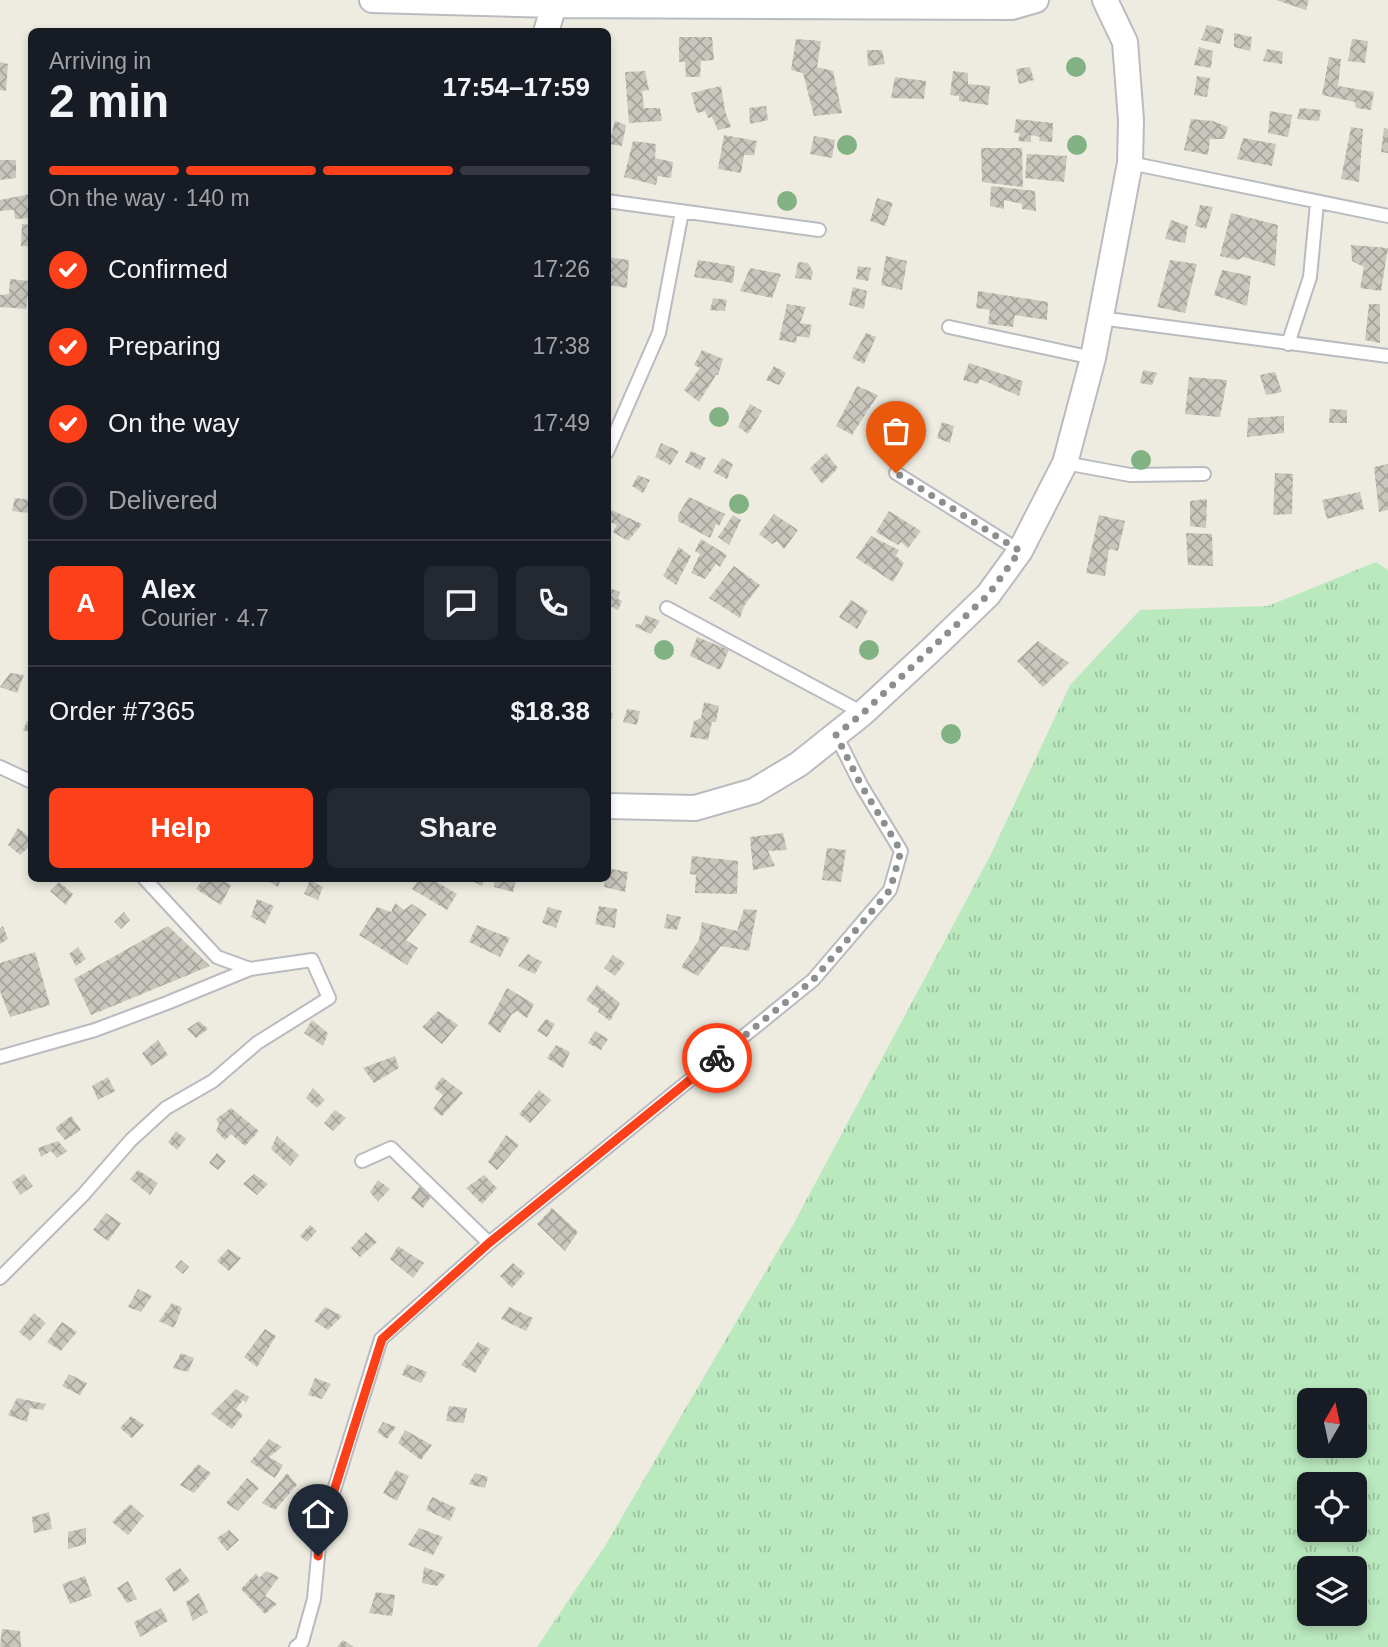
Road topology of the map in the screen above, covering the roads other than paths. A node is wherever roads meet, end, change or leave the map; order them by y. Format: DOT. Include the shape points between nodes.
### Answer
graph roads {
  1 [pos="372,0"];
  2 [pos="1036,0"];
  3 [pos="1105,0"];
  4 [pos="555,2"];
  5 [pos="547,28"];
  6 [pos="1130,163"];
  7 [pos="611,202"];
  8 [pos="1317,203"];
  9 [pos="682,212"];
  10 [pos="1388,216"];
  11 [pos="819,230"];
  12 [pos="1100,318"];
  13 [pos="949,327"];
  14 [pos="1288,344"];
  15 [pos="1388,356"];
  16 [pos="1093,358"];
  17 [pos="611,444"];
  18 [pos="1065,463"];
  19 [pos="896,473"];
  20 [pos="1204,474"];
  21 [pos="1020,551"];
  22 [pos="667,608"];
  23 [pos="863,713"];
  24 [pos="836,735"];
  25 [pos="0,767"];
  26 [pos="28,780"];
  27 [pos="611,806"];
  28 [pos="148,882"];
  29 [pos="250,969"];
  30 [pos="0,1057"];
  31 [pos="362,1161"];
  32 [pos="489,1243"];
  33 [pos="0,1278"];
  34 [pos="296,1647"];
  1 -- 4 [label="street"];
  2 -- 4 [label="street" via="1012,7"];
  3 -- 6 [label="street" via="1125,42"];
  4 -- 5 [label="street"];
  6 -- 8 [label="lane"];
  6 -- 12 [label="street"];
  7 -- 9 [label="lane"];
  8 -- 10 [label="lane"];
  8 -- 14 [label="lane" via="1310,277"];
  9 -- 11 [label="lane"];
  9 -- 17 [label="lane" via="659,333"];
  12 -- 14 [label="lane"];
  12 -- 16 [label="street"];
  13 -- 16 [label="lane"];
  14 -- 15 [label="lane"];
  16 -- 18 [label="street"];
  18 -- 20 [label="lane" via="1130,475"];
  18 -- 21 [label="street"];
  19 -- 21 [label="lane"];
  21 -- 23 [label="street" via="988,595"];
  22 -- 23 [label="lane"];
  23 -- 24 [label="street"];
  24 -- 27 [label="street" via="754,791 695,808"];
  24 -- 32 [label="lane" via="901,851 890,890 813,980"];
  25 -- 26 [label="lane"];
  28 -- 29 [label="lane" via="217,957"];
  29 -- 30 [label="lane" via="95,1030"];
  29 -- 33 [label="lane" via="312,960 329,998 257,1043 213,1081 166,1108"];
  31 -- 32 [label="lane" via="391,1148"];
  32 -- 34 [label="lane" via="382,1339 320,1535 314,1599 302,1642"];
}
